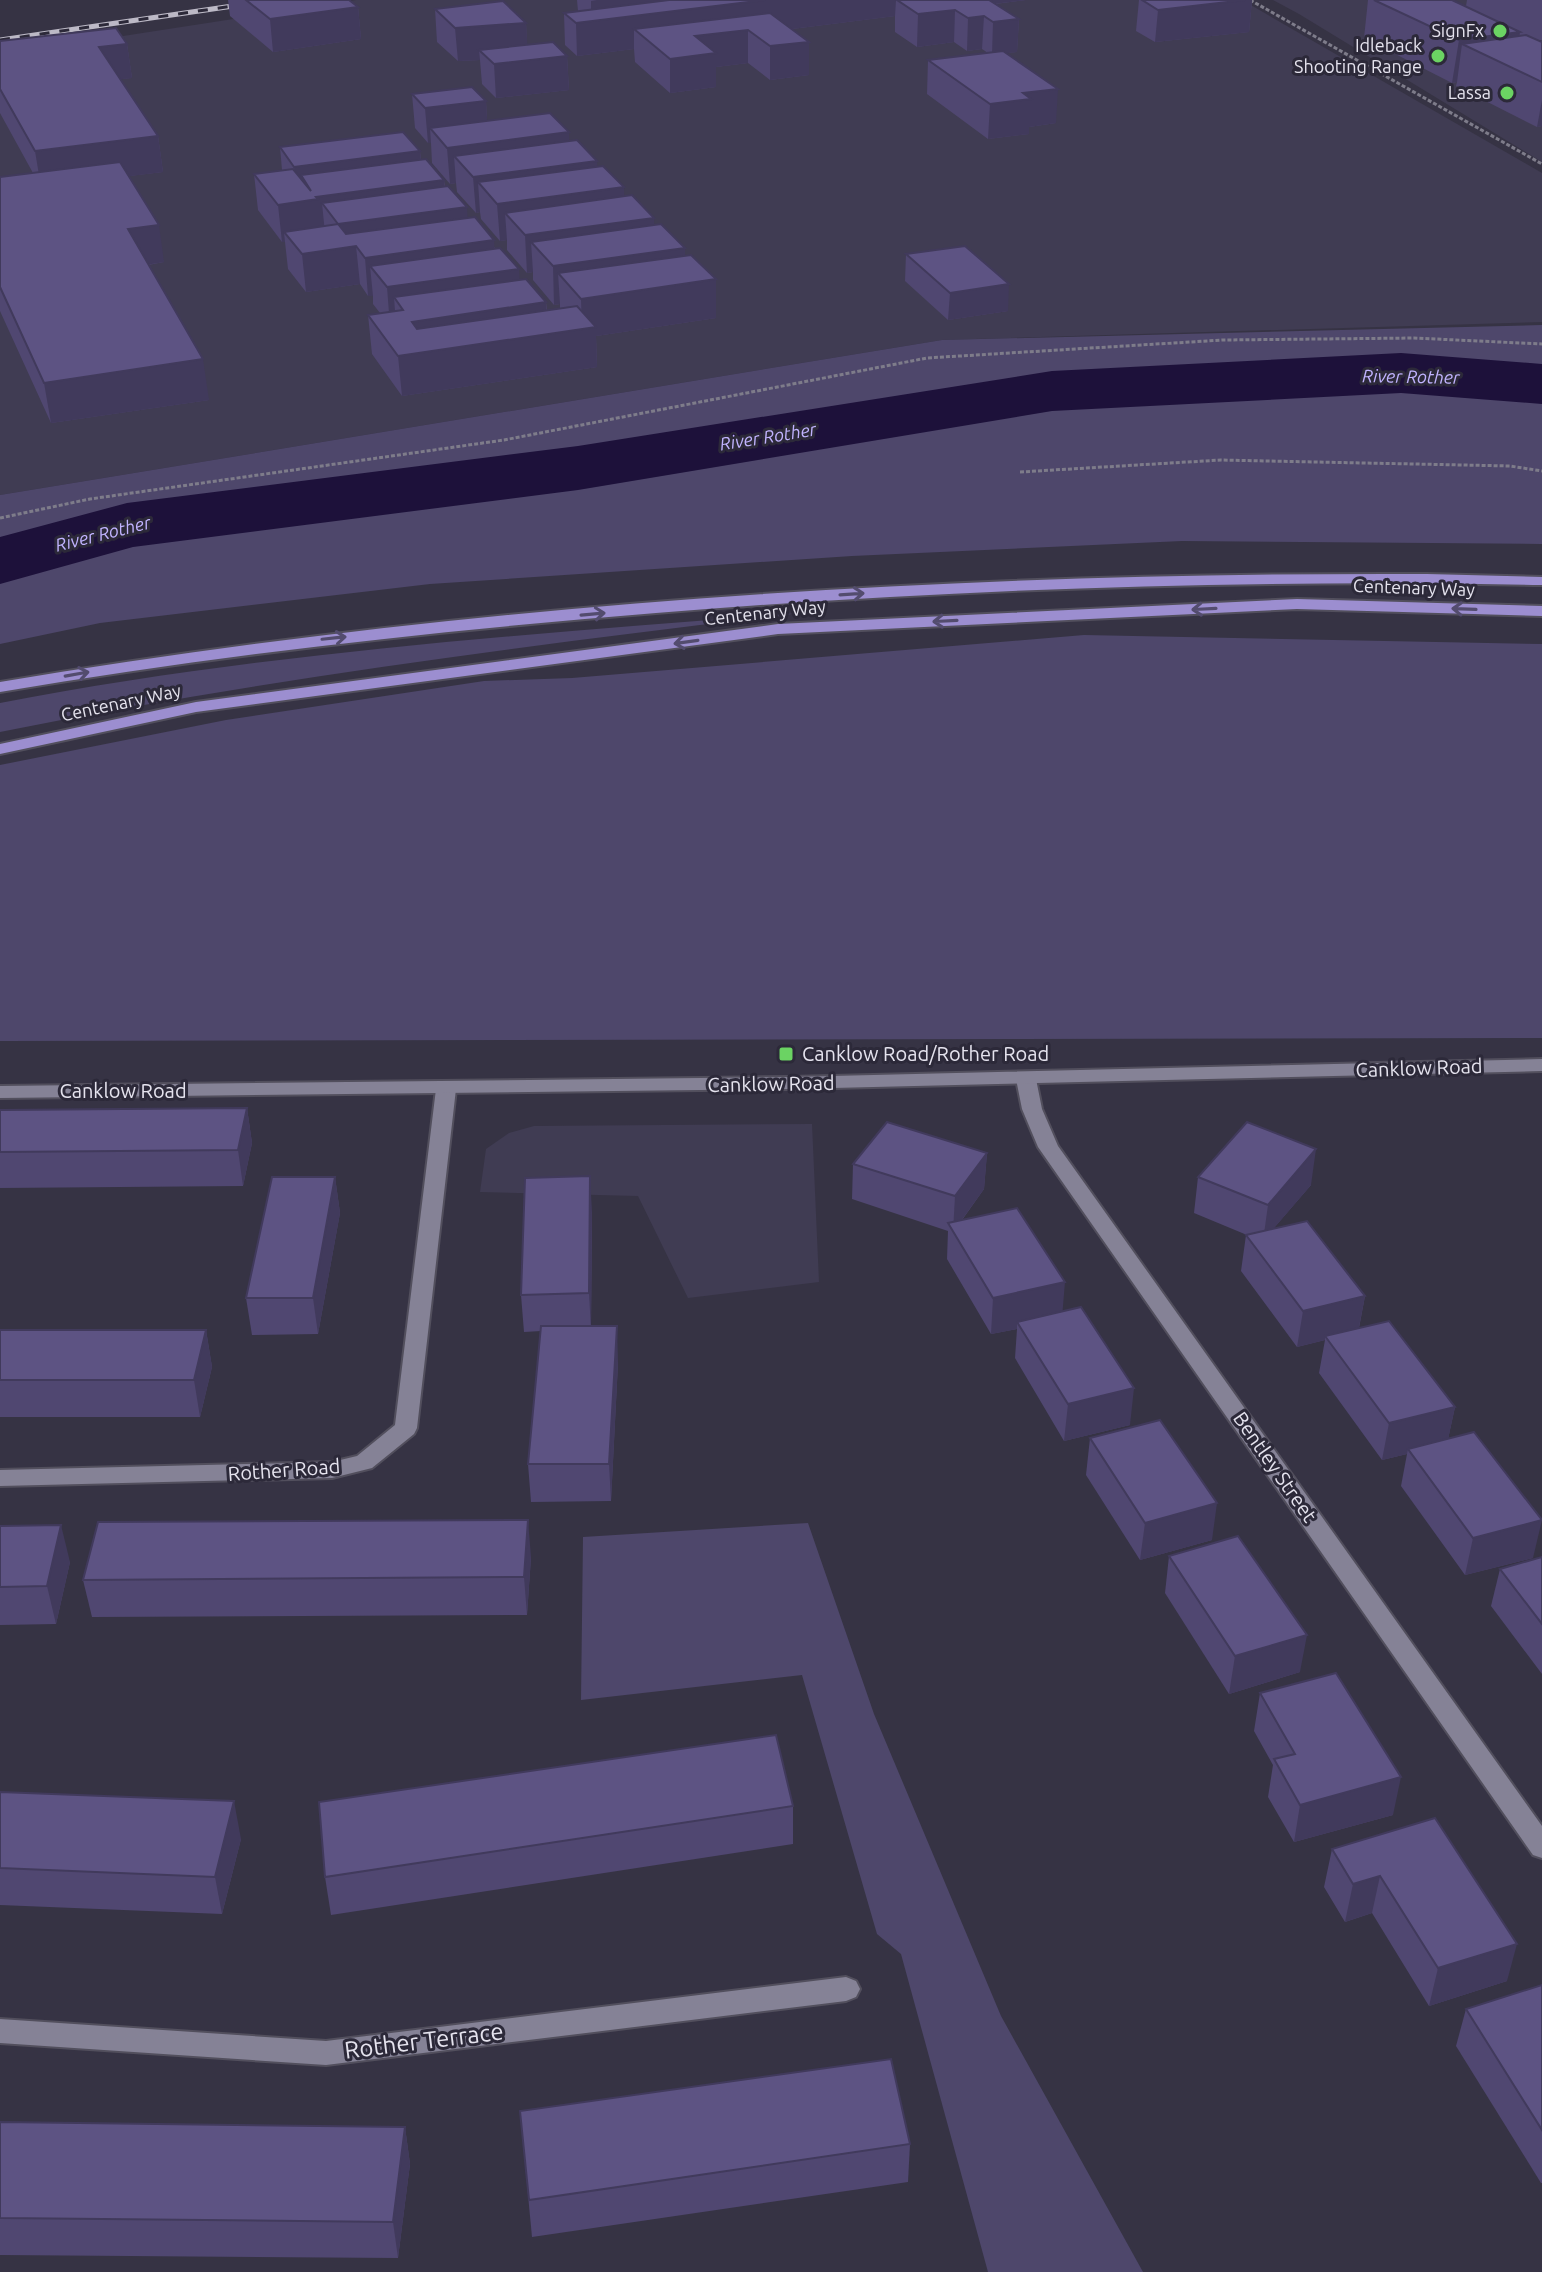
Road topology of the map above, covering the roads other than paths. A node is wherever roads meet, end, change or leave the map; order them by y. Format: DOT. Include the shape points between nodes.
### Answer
graph roads {
  1 [pos="1542,581"];
  2 [pos="1542,611"];
  3 [pos="0,687"];
  4 [pos="0,749"];
  5 [pos="1542,1065"];
  6 [pos="1026,1079"];
  7 [pos="446,1089"];
  8 [pos="0,1092"];
  9 [pos="0,1478"];
  10 [pos="1542,1847"];
  11 [pos="846,1989"];
  12 [pos="0,2031"];
  3 -- 1 [label="main road, Centenary Way, one-way" via="290,643 885,592 1208,580"];
  2 -- 4 [label="main road, Centenary Way, one-way" via="1297,604 778,629 196,707"];
  5 -- 6 [label="street, Canklow Road"];
  6 -- 7 [label="street, Canklow Road"];
  6 -- 10 [label="street, Bentley Street" via="1048,1147"];
  7 -- 8 [label="street, Canklow Road"];
  7 -- 9 [label="street, Rother Road" via="406,1428 387,1446 364,1462 301,1473"];
  11 -- 12 [label="street, Rother Terrace" via="326,2053"];
}
